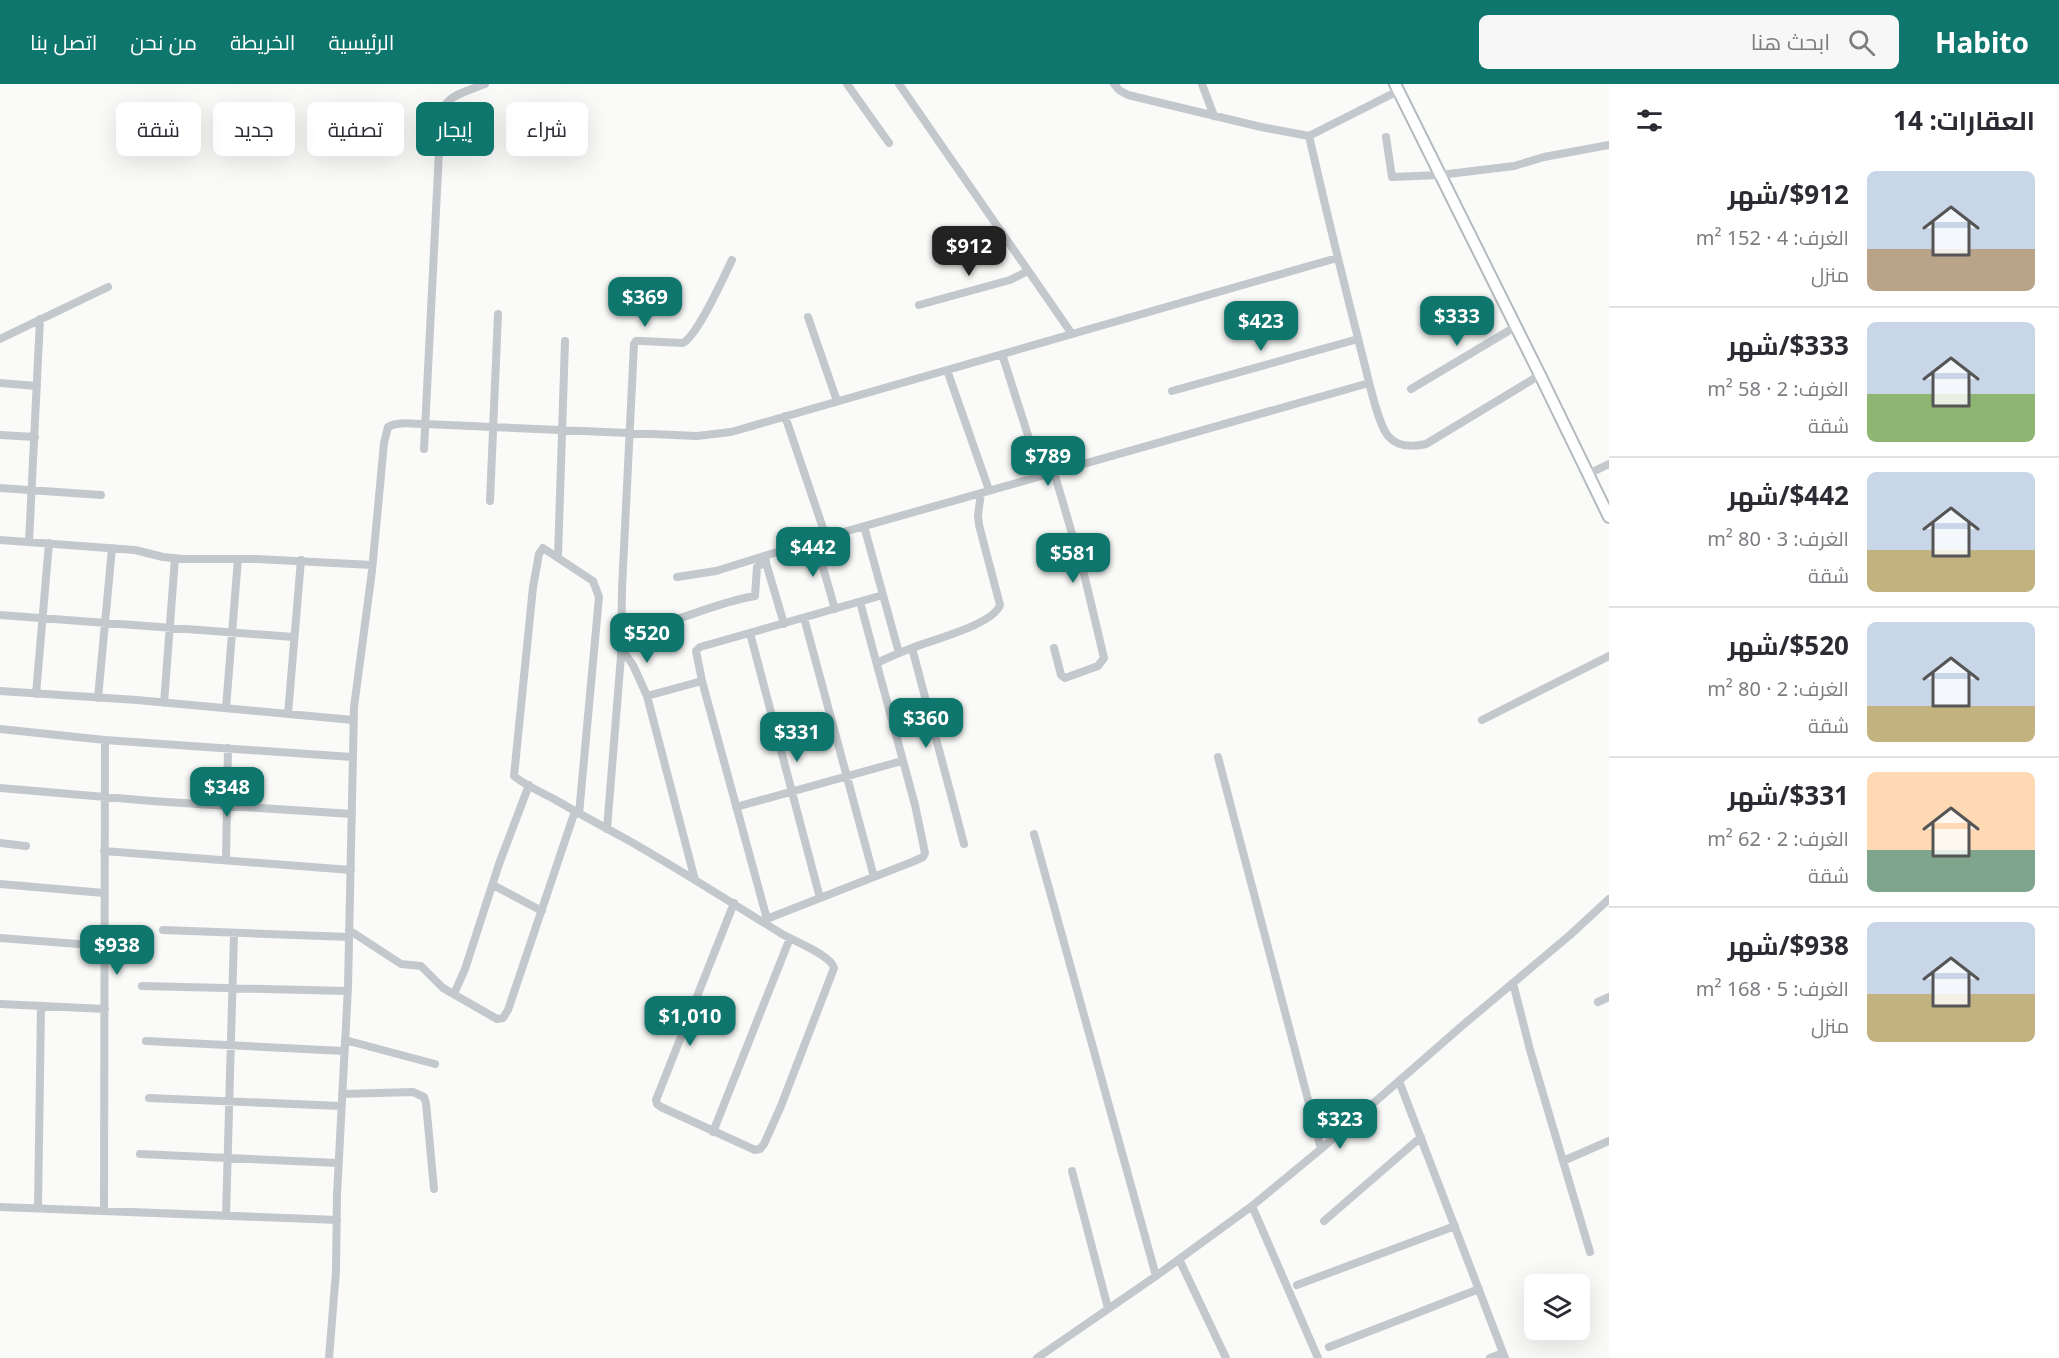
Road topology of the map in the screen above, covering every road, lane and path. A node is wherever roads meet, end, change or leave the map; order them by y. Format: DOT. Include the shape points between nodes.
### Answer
graph roads {
  1 [pos="485,84"];
  2 [pos="847,84"];
  3 [pos="898,84"];
  4 [pos="1114,84"];
  5 [pos="1202,84"];
  6 [pos="1396,88"];
  7 [pos="1214,116"];
  8 [pos="1309,136"];
  9 [pos="1386,137"];
  10 [pos="889,142"];
  11 [pos="1609,145"];
  12 [pos="1440,175"];
  13 [pos="1337,258"];
  14 [pos="732,260"];
  15 [pos="1028,271"];
  16 [pos="108,287"];
  17 [pos="919,305"];
  18 [pos="498,314"];
  19 [pos="808,317"];
  20 [pos="40,319"];
  21 [pos="1515,327"];
  22 [pos="1072,334"];
  23 [pos="0,339"];
  24 [pos="1358,339"];
  25 [pos="565,341"];
  26 [pos="1002,354"];
  27 [pos="947,370"];
  28 [pos="1540,375"];
  29 [pos="1369,382"];
  30 [pos="0,383"];
  31 [pos="37,386"];
  32 [pos="1411,389"];
  33 [pos="1172,391"];
  34 [pos="837,401"];
  35 [pos="785,416"];
  36 [pos="425,424"];
  37 [pos="494,427"];
  38 [pos="563,430"];
  39 [pos="630,434"];
  40 [pos="0,435"];
  41 [pos="35,437"];
  42 [pos="424,449"];
  43 [pos="1609,464"];
  44 [pos="1054,472"];
  45 [pos="1588,474"];
  46 [pos="1041,476"];
  47 [pos="0,488"];
  48 [pos="32,490"];
  49 [pos="985,491"];
  50 [pos="100,495"];
  51 [pos="490,501"];
  52 [pos="1609,517"];
  53 [pos="864,526"];
  54 [pos="826,537"];
  55 [pos="0,540"];
  56 [pos="815,540"];
  57 [pos="29,542"];
  58 [pos="49,543"];
  59 [pos="112,548"];
  60 [pos="558,556"];
  61 [pos="175,558"];
  62 [pos="765,558"];
  63 [pos="238,559"];
  64 [pos="301,560"];
  65 [pos="372,565"];
  66 [pos="677,578"];
  67 [pos="883,595"];
  68 [pos="860,602"];
  69 [pos="835,609"];
  70 [pos="0,615"];
  71 [pos="42,618"];
  72 [pos="804,618"];
  73 [pos="106,623"];
  74 [pos="665,623"];
  75 [pos="784,624"];
  76 [pos="169,628"];
  77 [pos="231,633"];
  78 [pos="750,633"];
  79 [pos="294,637"];
  80 [pos="621,648"];
  81 [pos="912,648"];
  82 [pos="1054,648"];
  83 [pos="899,653"];
  84 [pos="1609,656"];
  85 [pos="877,663"];
  86 [pos="702,681"];
  87 [pos="0,691"];
  88 [pos="36,694"];
  89 [pos="647,696"];
  90 [pos="98,698"];
  91 [pos="164,703"];
  92 [pos="226,708"];
  93 [pos="288,714"];
  94 [pos="353,720"];
  95 [pos="1482,720"];
  96 [pos="0,729"];
  97 [pos="105,740"];
  98 [pos="228,748"];
  99 [pos="352,757"];
  100 [pos="1218,757"];
  101 [pos="902,761"];
  102 [pos="847,777"];
  103 [pos="529,785"];
  104 [pos="0,788"];
  105 [pos="791,792"];
  106 [pos="104,796"];
  107 [pos="226,805"];
  108 [pos="736,807"];
  109 [pos="577,812"];
  110 [pos="352,814"];
  111 [pos="607,829"];
  112 [pos="1034,834"];
  113 [pos="0,843"];
  114 [pos="964,844"];
  115 [pos="26,846"];
  116 [pos="104,851"];
  117 [pos="226,860"];
  118 [pos="351,870"];
  119 [pos="874,877"];
  120 [pos="694,880"];
  121 [pos="0,884"];
  122 [pos="493,885"];
  123 [pos="104,893"];
  124 [pos="820,898"];
  125 [pos="1609,899"];
  126 [pos="734,903"];
  127 [pos="542,911"];
  128 [pos="765,920"];
  129 [pos="163,930"];
  130 [pos="234,933"];
  131 [pos="349,933"];
  132 [pos="0,938"];
  133 [pos="790,938"];
  134 [pos="104,946"];
  135 [pos="1513,983"];
  136 [pos="142,986"];
  137 [pos="233,989"];
  138 [pos="347,991"];
  139 [pos="454,994"];
  140 [pos="1609,998"];
  141 [pos="1598,1002"];
  142 [pos="0,1004"];
  143 [pos="41,1006"];
  144 [pos="105,1009"];
  145 [pos="345,1040"];
  146 [pos="146,1041"];
  147 [pos="231,1045"];
  148 [pos="344,1051"];
  149 [pos="435,1064"];
  150 [pos="1399,1081"];
  151 [pos="342,1094"];
  152 [pos="148,1098"];
  153 [pos="229,1101"];
  154 [pos="341,1106"];
  155 [pos="713,1132"];
  156 [pos="1421,1137"];
  157 [pos="1609,1141"];
  158 [pos="1321,1149"];
  159 [pos="140,1154"];
  160 [pos="228,1158"];
  161 [pos="1563,1161"];
  162 [pos="339,1163"];
  163 [pos="1072,1171"];
  164 [pos="434,1189"];
  165 [pos="1252,1206"];
  166 [pos="0,1207"];
  167 [pos="39,1208"];
  168 [pos="104,1211"];
  169 [pos="226,1216"];
  170 [pos="336,1220"];
  171 [pos="1323,1221"];
  172 [pos="1455,1226"];
  173 [pos="1590,1252"];
  174 [pos="1179,1259"];
  175 [pos="1156,1276"];
  176 [pos="1297,1286"];
  177 [pos="1479,1289"];
  178 [pos="1108,1308"];
  179 [pos="1329,1347"];
  180 [pos="1504,1355"];
  181 [pos="329,1358"];
  182 [pos="1037,1358"];
  183 [pos="1226,1358"];
  184 [pos="1318,1358"];
  185 [pos="1490,1358"];
  1 -- 36 [label="street" via="448,101 439,117"];
  2 -- 10 [label="street"];
  3 -- 15 [label="street"];
  4 -- 7 [label="street" via="1128,95"];
  5 -- 7 [label="street"];
  6 -- 8 [label="street"];
  6 -- 12 [label="street"];
  7 -- 8 [label="street"];
  8 -- 13 [label="street"];
  9 -- 12 [label="street" via="1392,177"];
  11 -- 12 [label="street" via="1514,166"];
  12 -- 21 [label="street"];
  13 -- 22 [label="street"];
  13 -- 24 [label="street"];
  14 -- 39 [label="street" via="688,340 634,344"];
  15 -- 17 [label="street" via="1011,280"];
  15 -- 22 [label="street"];
  16 -- 20 [label="street"];
  18 -- 37 [label="street"];
  19 -- 34 [label="street"];
  20 -- 23 [label="street"];
  20 -- 31 [label="street"];
  21 -- 28 [label="street"];
  21 -- 32 [label="street"];
  22 -- 26 [label="street"];
  24 -- 29 [label="street"];
  24 -- 33 [label="street"];
  25 -- 38 [label="street"];
  26 -- 27 [label="street"];
  26 -- 46 [label="street"];
  27 -- 34 [label="street"];
  27 -- 49 [label="street"];
  28 -- 29 [label="street" via="1426,444 1415,446 1403,446 1388,436"];
  28 -- 45 [label="street"];
  29 -- 44 [label="street"];
  30 -- 31 [label="street"];
  31 -- 41 [label="street"];
  34 -- 35 [label="street"];
  35 -- 39 [label="street" via="731,432 697,436"];
  35 -- 54 [label="street"];
  36 -- 37 [label="street"];
  36 -- 42 [label="street"];
  36 -- 65 [label="street" via="388,427"];
  37 -- 38 [label="street"];
  37 -- 51 [label="street"];
  38 -- 39 [label="street"];
  38 -- 60 [label="street"];
  39 -- 80 [label="street"];
  40 -- 41 [label="street"];
  41 -- 48 [label="street"];
  43 -- 45 [label="street"];
  44 -- 46 [label="street"];
  44 -- 82 [label="street" via="1104,658 1098,666 1065,678"];
  45 -- 52 [label="street"];
  46 -- 49 [label="street"];
  47 -- 48 [label="street"];
  48 -- 50 [label="street"];
  48 -- 57 [label="street"];
  49 -- 53 [label="street"];
  49 -- 81 [label="street" via="979,525 999,608 959,632"];
  53 -- 54 [label="street"];
  53 -- 67 [label="street"];
  54 -- 56 [label="street"];
  55 -- 57 [label="street"];
  56 -- 62 [label="street"];
  56 -- 69 [label="street"];
  57 -- 58 [label="street"];
  58 -- 59 [label="street"];
  58 -- 71 [label="street"];
  59 -- 61 [label="street"];
  59 -- 73 [label="street"];
  60 -- 103 [label="street" via="541,549 533,587 514,773"];
  60 -- 109 [label="street" via="592,581 599,597"];
  61 -- 63 [label="street"];
  61 -- 76 [label="street"];
  62 -- 66 [label="street"];
  62 -- 74 [label="street" via="757,567 754,596"];
  62 -- 75 [label="street"];
  63 -- 64 [label="street"];
  63 -- 77 [label="street"];
  64 -- 65 [label="street"];
  64 -- 79 [label="street"];
  65 -- 94 [label="street"];
  67 -- 68 [label="street"];
  67 -- 83 [label="street"];
  68 -- 69 [label="street"];
  68 -- 85 [label="street"];
  69 -- 72 [label="street"];
  70 -- 71 [label="street"];
  71 -- 73 [label="street"];
  71 -- 88 [label="street"];
  72 -- 75 [label="street"];
  72 -- 102 [label="street"];
  73 -- 76 [label="street"];
  73 -- 90 [label="street"];
  75 -- 78 [label="street"];
  76 -- 77 [label="street"];
  76 -- 91 [label="street"];
  77 -- 79 [label="street"];
  77 -- 92 [label="street"];
  78 -- 86 [label="street" via="698,648"];
  78 -- 105 [label="street"];
  79 -- 93 [label="street"];
  80 -- 89 [label="street"];
  80 -- 111 [label="street"];
  81 -- 83 [label="street"];
  81 -- 114 [label="street"];
  83 -- 85 [label="street"];
  84 -- 95 [label="street"];
  85 -- 101 [label="street"];
  86 -- 89 [label="street"];
  86 -- 108 [label="street"];
  87 -- 88 [label="street"];
  88 -- 90 [label="street"];
  89 -- 120 [label="street"];
  90 -- 91 [label="street"];
  91 -- 92 [label="street"];
  92 -- 93 [label="street"];
  93 -- 94 [label="street"];
  94 -- 99 [label="street"];
  96 -- 97 [label="street"];
  97 -- 98 [label="street"];
  97 -- 106 [label="street"];
  98 -- 99 [label="street"];
  98 -- 107 [label="street"];
  99 -- 110 [label="street"];
  100 -- 158 [label="street"];
  101 -- 102 [label="street"];
  101 -- 119 [label="street" via="925,853"];
  102 -- 105 [label="street"];
  102 -- 119 [label="street"];
  103 -- 109 [label="street"];
  103 -- 122 [label="street"];
  104 -- 106 [label="street"];
  105 -- 108 [label="street"];
  105 -- 124 [label="street"];
  106 -- 107 [label="street"];
  106 -- 116 [label="street"];
  107 -- 110 [label="street"];
  107 -- 117 [label="street"];
  108 -- 128 [label="street"];
  109 -- 111 [label="street"];
  109 -- 127 [label="street"];
  110 -- 118 [label="street"];
  111 -- 120 [label="street"];
  112 -- 175 [label="street"];
  113 -- 115 [label="street"];
  116 -- 117 [label="street"];
  116 -- 123 [label="street"];
  117 -- 118 [label="street"];
  118 -- 131 [label="street"];
  119 -- 124 [label="street"];
  120 -- 126 [label="street"];
  121 -- 123 [label="street"];
  122 -- 127 [label="street"];
  122 -- 139 [label="street"];
  123 -- 134 [label="street"];
  124 -- 128 [label="street"];
  125 -- 135 [label="street"];
  126 -- 128 [label="street"];
  126 -- 155 [label="street" via="656,1100 661,1107"];
  127 -- 139 [label="street" via="503,1018 497,1019"];
  128 -- 133 [label="street"];
  129 -- 130 [label="street"];
  130 -- 131 [label="street"];
  130 -- 137 [label="street"];
  131 -- 138 [label="street"];
  131 -- 139 [label="street" via="401,964 421,966"];
  132 -- 134 [label="street"];
  133 -- 155 [label="street"];
  133 -- 155 [label="street" via="831,961 834,968 798,1065 760,1149 745,1147"];
  134 -- 144 [label="street"];
  135 -- 150 [label="street"];
  135 -- 161 [label="street"];
  136 -- 137 [label="street"];
  137 -- 138 [label="street"];
  137 -- 147 [label="street"];
  138 -- 145 [label="street"];
  140 -- 141 [label="street"];
  142 -- 143 [label="street"];
  143 -- 144 [label="street"];
  143 -- 167 [label="street"];
  144 -- 168 [label="street"];
  145 -- 148 [label="street"];
  145 -- 149 [label="street"];
  146 -- 147 [label="street"];
  147 -- 148 [label="street"];
  147 -- 153 [label="street"];
  148 -- 151 [label="street"];
  150 -- 156 [label="street"];
  150 -- 158 [label="street"];
  151 -- 154 [label="street"];
  151 -- 164 [label="street" via="413,1092 424,1097"];
  152 -- 153 [label="street"];
  153 -- 154 [label="street"];
  153 -- 160 [label="street"];
  154 -- 162 [label="street"];
  156 -- 171 [label="street"];
  156 -- 172 [label="street"];
  157 -- 161 [label="street"];
  158 -- 165 [label="street"];
  159 -- 160 [label="street"];
  160 -- 162 [label="street"];
  160 -- 169 [label="street"];
  161 -- 173 [label="street"];
  162 -- 170 [label="street"];
  163 -- 178 [label="street"];
  165 -- 174 [label="street"];
  165 -- 184 [label="street"];
  166 -- 167 [label="street"];
  167 -- 168 [label="street"];
  168 -- 169 [label="street"];
  169 -- 170 [label="street"];
  170 -- 181 [label="street"];
  172 -- 176 [label="street"];
  172 -- 177 [label="street"];
  174 -- 175 [label="street"];
  174 -- 183 [label="street"];
  175 -- 178 [label="street"];
  177 -- 179 [label="street"];
  177 -- 180 [label="street"];
  178 -- 182 [label="street"];
  180 -- 185 [label="street"];
}
